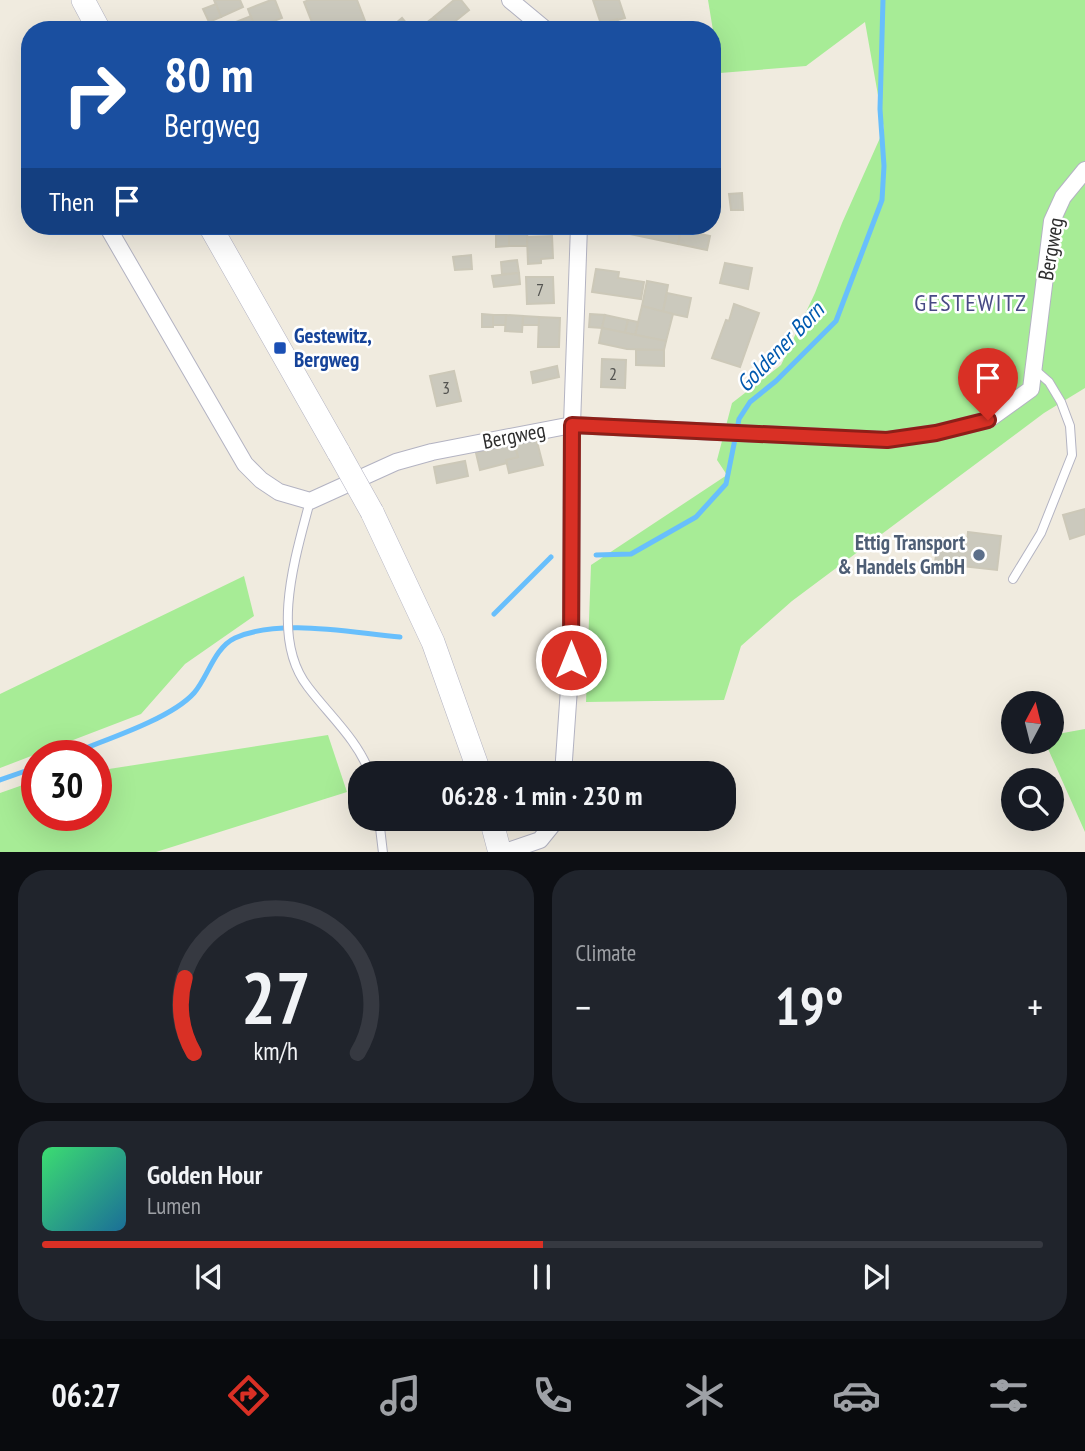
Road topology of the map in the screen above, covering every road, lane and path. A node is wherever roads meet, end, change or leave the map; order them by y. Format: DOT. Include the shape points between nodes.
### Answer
graph roads {
  1 [pos="83,0"];
  2 [pos="510,0"];
  3 [pos="94,21"];
  4 [pos="534,21"];
  5 [pos="1085,170"];
  6 [pos="112,235"];
  7 [pos="215,235"];
  8 [pos="579,235"];
  9 [pos="1034,368"];
  10 [pos="572,425"];
  11 [pos="310,501"];
  12 [pos="1013,579"];
  13 [pos="364,761"];
  14 [pos="475,761"];
  15 [pos="565,761"];
  16 [pos="380,831"];
  17 [pos="495,831"];
  18 [pos="547,831"];
  19 [pos="383,852"];
  20 [pos="501,852"];
  1 -- 3 [label="main road"];
  2 -- 4 [label="street"];
  5 -- 9 [label="street, Bergweg" via="1063,197 1052,221"];
  6 -- 11 [label="street" via="245,464 279,492"];
  7 -- 14 [label="main road, bridge" via="372,512 433,642"];
  8 -- 10 [label="street"];
  9 -- 10 [label="street, Bergweg" via="1031,389 988,420 887,440"];
  9 -- 12 [label="lane" via="1061,402 1070,426 1072,455 1041,533"];
  10 -- 11 [label="street, Bergweg" via="396,462"];
  10 -- 15 [label="street" via="571,660"];
  11 -- 13 [label="lane" via="293,568 288,636 305,684"];
  16 -- 19 [label="lane"];
  17 -- 20 [label="main road"];
  18 -- 20 [label="street" via="540,840"];
}
